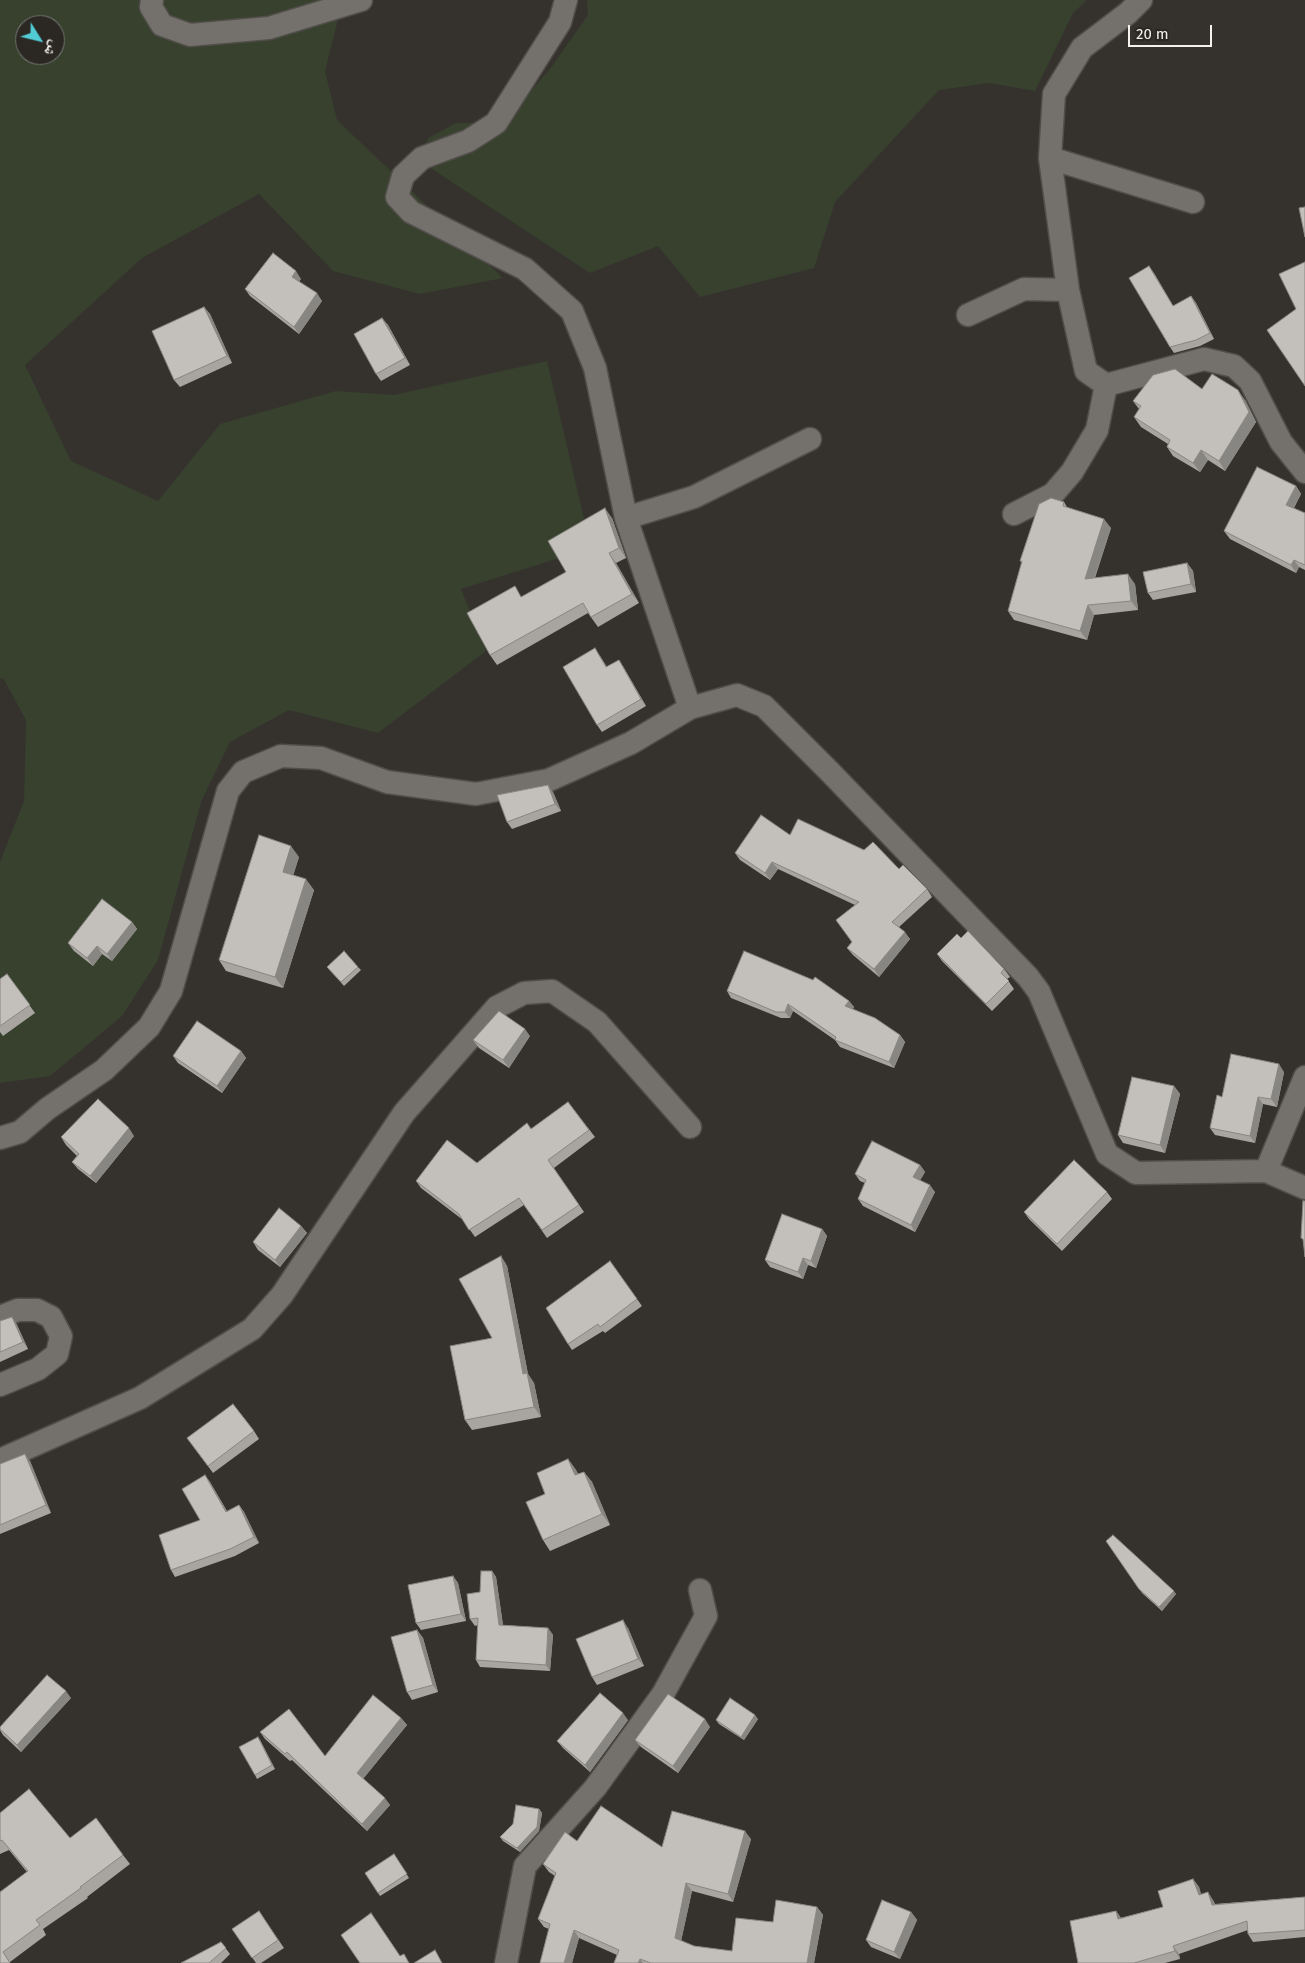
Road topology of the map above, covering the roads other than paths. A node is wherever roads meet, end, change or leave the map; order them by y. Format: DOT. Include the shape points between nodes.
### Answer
graph roads {
  1 [pos="152,0"];
  2 [pos="360,0"];
  3 [pos="566,0"];
  4 [pos="1141,0"];
  5 [pos="1050,158"];
  6 [pos="1193,202"];
  7 [pos="1068,290"];
  8 [pos="968,315"];
  9 [pos="1106,385"];
  10 [pos="810,438"];
  11 [pos="1305,472"];
  12 [pos="1014,514"];
  13 [pos="626,518"];
  14 [pos="690,708"];
  15 [pos="1305,1077"];
  16 [pos="690,1127"];
  17 [pos="0,1138"];
  18 [pos="1266,1171"];
  19 [pos="1305,1188"];
  20 [pos="0,1317"];
  21 [pos="0,1385"];
  22 [pos="0,1460"];
  23 [pos="700,1590"];
  24 [pos="506,1963"];
  1 -- 2 [label="street" via="151,8 162,25 190,35 269,28"];
  3 -- 13 [label="street" via="560,22 496,123 468,141 422,158 403,176 396,197 411,212 525,269 572,311 596,368"];
  4 -- 5 [label="street" via="1082,48 1054,94"];
  5 -- 6 [label="street"];
  5 -- 7 [label="street"];
  7 -- 8 [label="street" via="1024,289"];
  7 -- 9 [label="street" via="1086,371"];
  9 -- 11 [label="street" via="1204,359 1234,366 1250,381 1281,442"];
  9 -- 12 [label="street" via="1097,430 1072,472 1053,494"];
  10 -- 13 [label="street" via="694,497"];
  13 -- 14 [label="street"];
  14 -- 17 [label="street" via="631,743 549,780 476,794 387,782 321,758 281,756 243,772 228,791 171,992 149,1027 104,1070 20,1132"];
  14 -- 18 [label="street" via="738,695 764,706 1028,977 1039,992 1107,1154 1136,1172"];
  15 -- 18 [label="street"];
  16 -- 22 [label="street" via="597,1022 552,991 524,993 497,1007 404,1113 282,1295 252,1329 140,1398"];
  18 -- 19 [label="street"];
  20 -- 21 [label="street" via="18,1310 37,1310 51,1317 61,1336 57,1354 38,1369"];
  23 -- 24 [label="street" via="706,1616 663,1694 595,1788 524,1866"];
}
